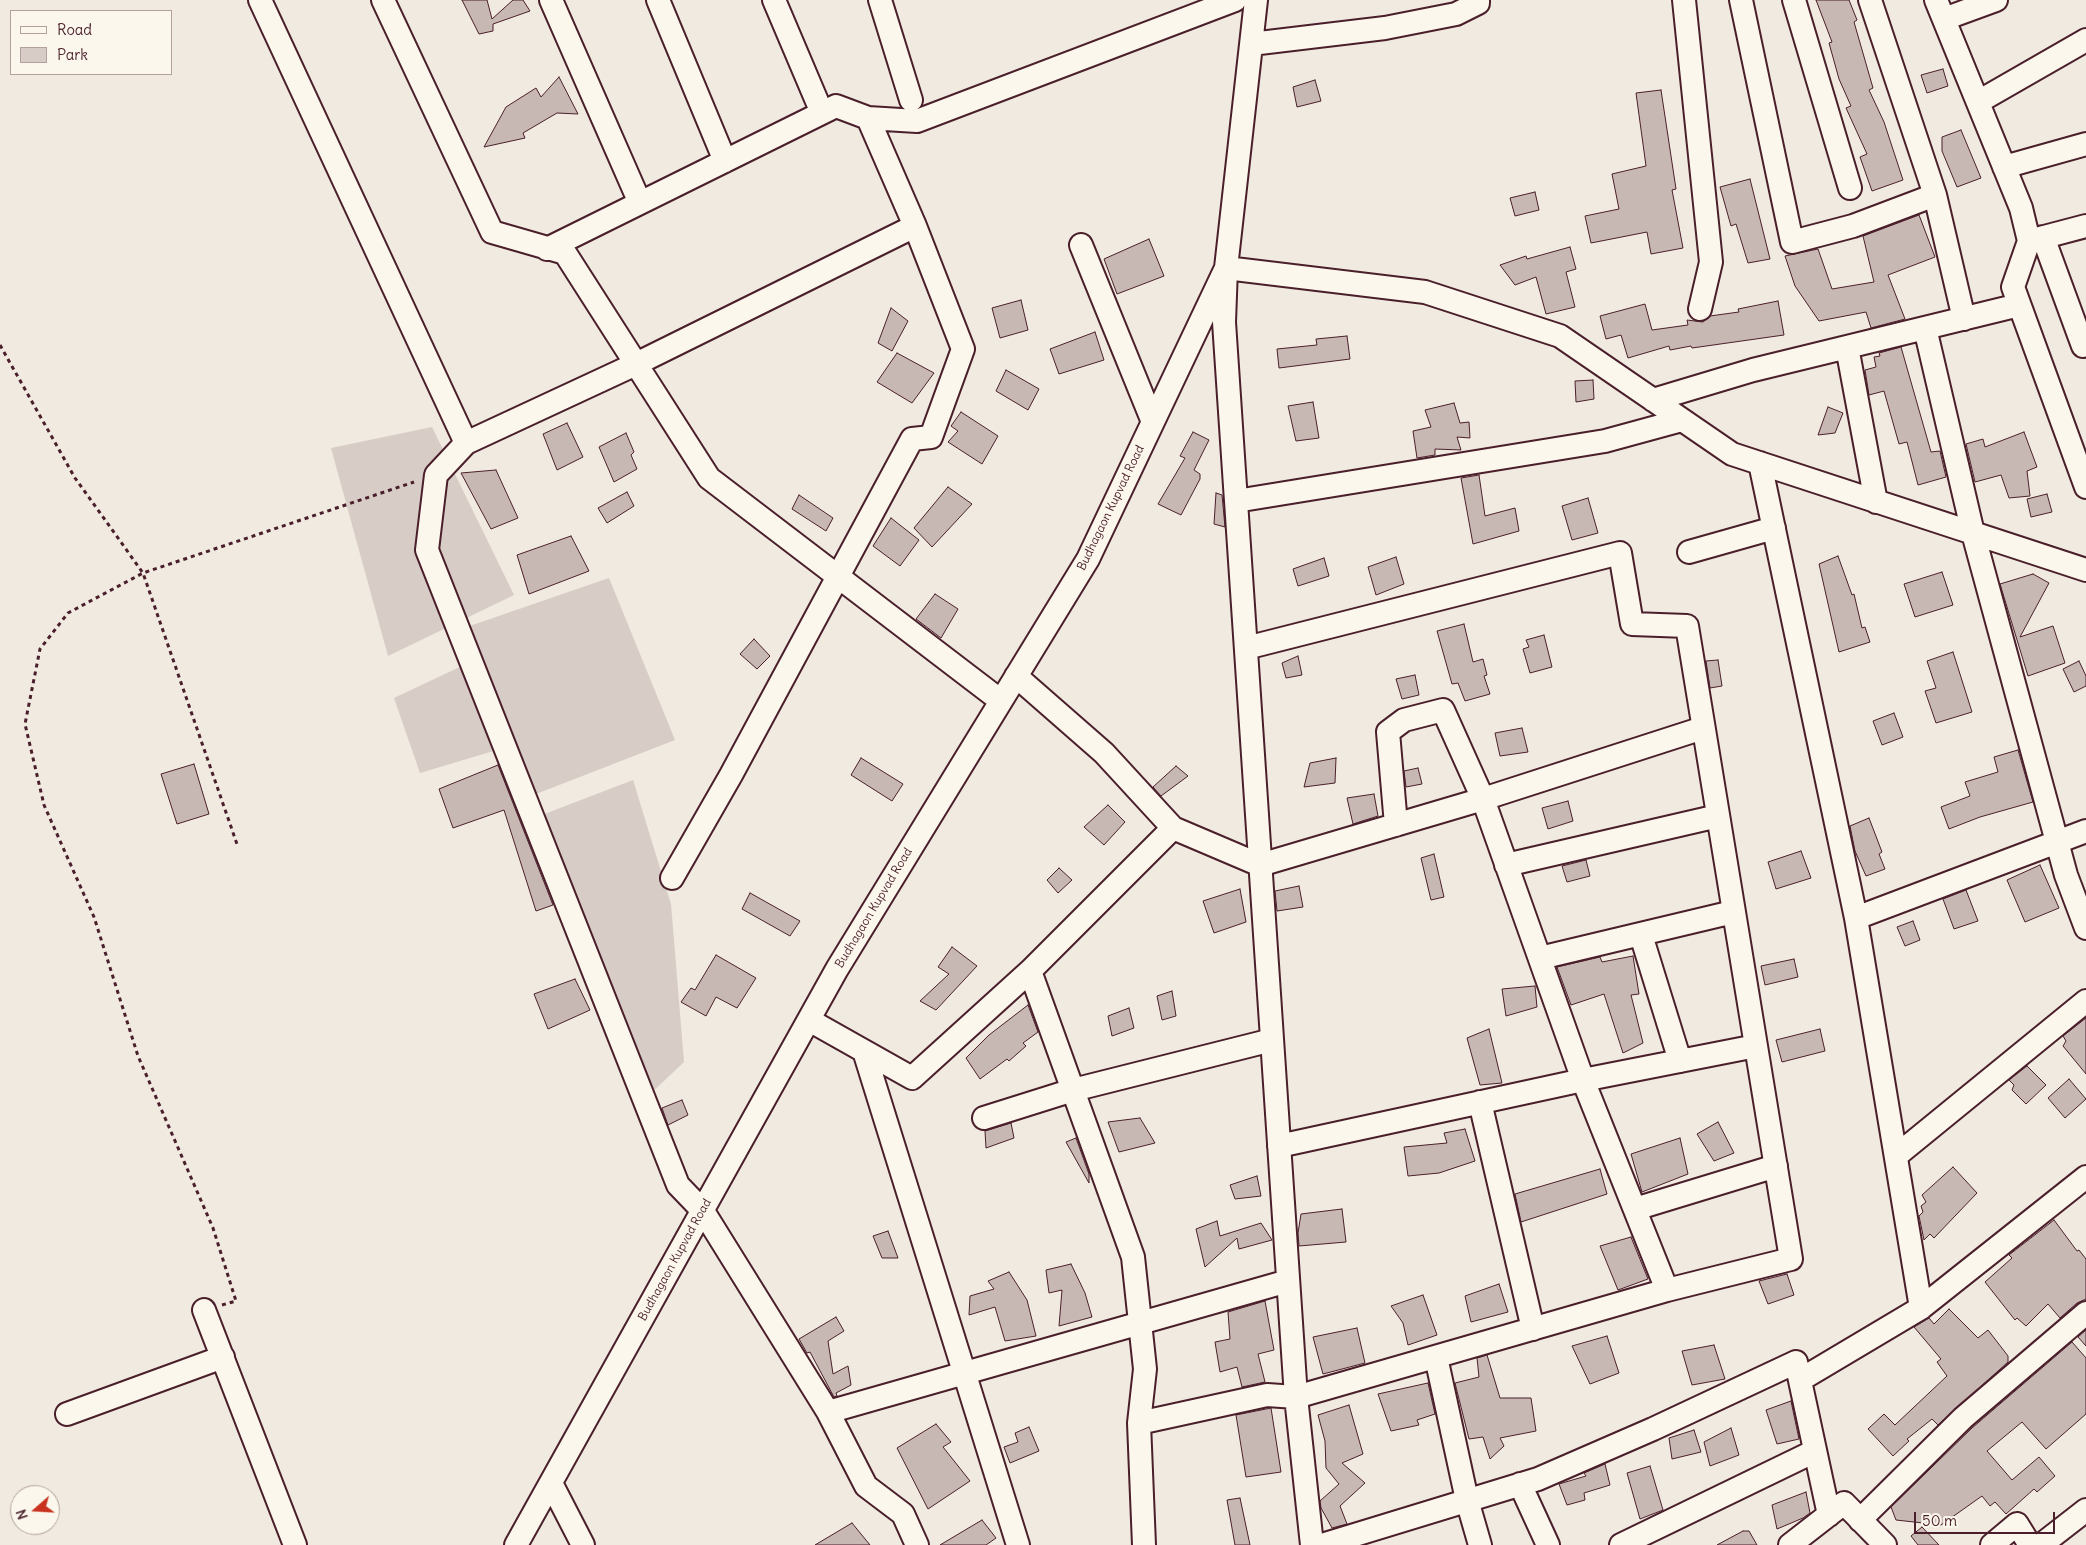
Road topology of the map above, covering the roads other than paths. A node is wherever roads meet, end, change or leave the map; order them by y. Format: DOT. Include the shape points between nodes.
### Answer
graph roads {
  1 [pos="260,0"];
  2 [pos="383,0"];
  3 [pos="551,0"];
  4 [pos="658,0"];
  5 [pos="774,0"];
  6 [pos="880,0"];
  7 [pos="1235,0"];
  8 [pos="1256,0"];
  9 [pos="1478,0"];
  10 [pos="1684,0"];
  11 [pos="1741,0"];
  12 [pos="1794,0"];
  13 [pos="1870,0"];
  14 [pos="1996,0"];
  15 [pos="1940,9"];
  16 [pos="2086,40"];
  17 [pos="1251,44"];
  18 [pos="911,100"];
  19 [pos="1978,102"];
  20 [pos="822,113"];
  21 [pos="868,118"];
  22 [pos="2086,144"];
  23 [pos="725,161"];
  24 [pos="2004,167"];
  25 [pos="1850,188"];
  26 [pos="1935,195"];
  27 [pos="640,203"];
  28 [pos="915,226"];
  29 [pos="2086,226"];
  30 [pos="2036,239"];
  31 [pos="1081,245"];
  32 [pos="547,248"];
  33 [pos="1226,268"];
  34 [pos="2019,305"];
  35 [pos="1700,309"];
  36 [pos="1964,319"];
  37 [pos="1925,328"];
  38 [pos="2086,345"];
  39 [pos="1847,347"];
  40 [pos="636,364"];
  41 [pos="1653,400"];
  42 [pos="1682,420"];
  43 [pos="1153,422"];
  44 [pos="466,443"];
  45 [pos="1760,463"];
  46 [pos="2086,487"];
  47 [pos="1236,501"];
  48 [pos="1876,502"];
  49 [pos="1774,528"];
  50 [pos="1973,533"];
  51 [pos="1688,552"];
  52 [pos="2086,570"];
  53 [pos="837,576"];
  54 [pos="1246,648"];
  55 [pos="1016,676"];
  56 [pos="1001,701"];
  57 [pos="1703,728"];
  58 [pos="1483,799"];
  59 [pos="1718,816"];
  60 [pos="1396,825"];
  61 [pos="1172,828"];
  62 [pos="2086,831"];
  63 [pos="2057,843"];
  64 [pos="1260,865"];
  65 [pos="1506,865"];
  66 [pos="672,878"];
  67 [pos="1733,912"];
  68 [pos="1856,918"];
  69 [pos="2086,928"];
  70 [pos="1641,935"];
  71 [pos="1540,958"];
  72 [pos="1030,971"];
  73 [pos="2086,1001"];
  74 [pos="809,1020"];
  75 [pos="1272,1040"];
  76 [pos="1756,1046"];
  77 [pos="864,1051"];
  78 [pos="1680,1061"];
  79 [pos="1583,1080"];
  80 [pos="1073,1090"];
  81 [pos="1480,1102"];
  82 [pos="984,1118"];
  83 [pos="1279,1146"];
  84 [pos="1896,1156"];
  85 [pos="1776,1166"];
  86 [pos="2083,1186"];
  87 [pos="1635,1210"];
  88 [pos="703,1211"];
  89 [pos="1288,1280"];
  90 [pos="1667,1290"];
  91 [pos="1921,1308"];
  92 [pos="204,1310"];
  93 [pos="2086,1314"];
  94 [pos="1140,1323"];
  95 [pos="1533,1329"];
  96 [pos="1436,1356"];
  97 [pos="222,1357"];
  98 [pos="964,1373"];
  99 [pos="1800,1380"];
  100 [pos="1296,1397"];
  101 [pos="828,1412"];
  102 [pos="67,1414"];
  103 [pos="1139,1423"];
  104 [pos="1815,1451"];
  105 [pos="551,1483"];
  106 [pos="1520,1484"];
  107 [pos="1467,1500"];
  108 [pos="2086,1510"];
  109 [pos="1829,1515"];
  110 [pos="1860,1520"];
  111 [pos="295,1545"];
  112 [pos="516,1545"];
  113 [pos="583,1545"];
  114 [pos="917,1545"];
  115 [pos="1018,1545"];
  116 [pos="1144,1545"];
  117 [pos="1312,1545"];
  118 [pos="1322,1545"];
  119 [pos="1480,1545"];
  120 [pos="1548,1545"];
  121 [pos="1621,1545"];
  122 [pos="1790,1545"];
  123 [pos="1885,1545"];
  124 [pos="1992,1545"];
  125 [pos="2030,1545"];
  126 [pos="2041,1545"];
  1 -- 44 [label="street"];
  2 -- 32 [label="street" via="492,232"];
  3 -- 27 [label="street"];
  4 -- 23 [label="street"];
  5 -- 20 [label="street"];
  6 -- 18 [label="street"];
  7 -- 21 [label="street" via="917,121"];
  8 -- 17 [label="street"];
  9 -- 17 [label="street" via="1478,3 1456,14 1385,28"];
  10 -- 35 [label="street" via="1711,262"];
  11 -- 26 [label="street" via="1792,242 1853,226"];
  12 -- 25 [label="street"];
  13 -- 26 [label="street"];
  14 -- 15 [label="street"];
  15 -- 19 [label="street"];
  16 -- 19 [label="street"];
  17 -- 33 [label="street"];
  19 -- 24 [label="street"];
  20 -- 21 [label="street" via="836,106"];
  20 -- 23 [label="street"];
  21 -- 28 [label="street"];
  22 -- 24 [label="street"];
  23 -- 27 [label="street"];
  24 -- 30 [label="street"];
  26 -- 36 [label="street"];
  27 -- 32 [label="street"];
  28 -- 40 [label="street"];
  28 -- 53 [label="street" via="963,349 931,437 912,439"];
  29 -- 30 [label="street"];
  30 -- 34 [label="street" via="2013,287"];
  30 -- 38 [label="street" via="2083,346"];
  31 -- 43 [label="street"];
  32 -- 40 [label="street" via="565,254"];
  33 -- 41 [label="street" via="1425,292 1560,336"];
  33 -- 43 [label="street, Budhagaon Kupvad Road"];
  33 -- 47 [label="street" via="1224,322"];
  34 -- 36 [label="street"];
  34 -- 46 [label="street"];
  36 -- 37 [label="street"];
  37 -- 39 [label="street"];
  37 -- 50 [label="street"];
  39 -- 41 [label="street" via="1753,370"];
  39 -- 48 [label="street"];
  40 -- 44 [label="street"];
  40 -- 53 [label="street" via="709,478"];
  41 -- 42 [label="street"];
  42 -- 45 [label="street" via="1732,454"];
  42 -- 47 [label="street" via="1605,441"];
  43 -- 55 [label="street, Budhagaon Kupvad Road" via="1088,559"];
  44 -- 88 [label="street" via="436,475 427,550 678,1185"];
  45 -- 48 [label="street"];
  45 -- 49 [label="street"];
  47 -- 54 [label="street"];
  48 -- 50 [label="street"];
  49 -- 51 [label="street"];
  49 -- 68 [label="street"];
  50 -- 52 [label="street"];
  50 -- 63 [label="street"];
  53 -- 56 [label="street"];
  53 -- 66 [label="street"];
  54 -- 57 [label="street" via="1620,553 1632,624 1687,626"];
  54 -- 64 [label="street"];
  55 -- 56 [label="street, Budhagaon Kupvad Road"];
  55 -- 61 [label="street" via="1104,752"];
  56 -- 74 [label="street, Budhagaon Kupvad Road"];
  57 -- 58 [label="street"];
  57 -- 59 [label="street"];
  58 -- 60 [label="street"];
  58 -- 60 [label="street" via="1443,710 1404,720 1388,732"];
  58 -- 65 [label="street"];
  59 -- 65 [label="street"];
  59 -- 67 [label="street"];
  60 -- 64 [label="street"];
  61 -- 64 [label="street"];
  61 -- 72 [label="street"];
  62 -- 63 [label="street"];
  63 -- 68 [label="street"];
  63 -- 69 [label="street"];
  64 -- 75 [label="street"];
  65 -- 71 [label="street"];
  67 -- 70 [label="street"];
  67 -- 76 [label="street"];
  68 -- 84 [label="street"];
  70 -- 71 [label="street"];
  70 -- 78 [label="street"];
  71 -- 79 [label="street"];
  72 -- 77 [label="street" via="912,1078"];
  72 -- 80 [label="street"];
  73 -- 84 [label="street"];
  74 -- 77 [label="street"];
  74 -- 88 [label="street, Budhagaon Kupvad Road"];
  75 -- 80 [label="street"];
  75 -- 83 [label="street"];
  76 -- 78 [label="street"];
  76 -- 85 [label="street"];
  77 -- 98 [label="street"];
  78 -- 79 [label="street"];
  79 -- 81 [label="street"];
  79 -- 87 [label="street"];
  80 -- 82 [label="street"];
  80 -- 94 [label="street" via="1133,1257"];
  81 -- 83 [label="street"];
  81 -- 95 [label="street"];
  83 -- 89 [label="street"];
  84 -- 91 [label="street"];
  85 -- 87 [label="street"];
  85 -- 90 [label="street" via="1791,1259"];
  86 -- 91 [label="street"];
  87 -- 90 [label="street"];
  88 -- 101 [label="street"];
  88 -- 105 [label="street, Budhagaon Kupvad Road"];
  89 -- 94 [label="street"];
  89 -- 100 [label="street"];
  90 -- 95 [label="street"];
  91 -- 99 [label="street"];
  92 -- 97 [label="street"];
  93 -- 110 [label="street" via="1962,1418"];
  94 -- 98 [label="street"];
  94 -- 103 [label="street" via="1145,1369"];
  95 -- 96 [label="street"];
  96 -- 100 [label="street"];
  96 -- 107 [label="street"];
  97 -- 102 [label="street"];
  97 -- 111 [label="street"];
  98 -- 101 [label="street"];
  98 -- 115 [label="street"];
  99 -- 104 [label="street"];
  99 -- 106 [label="street" via="1796,1362 1654,1429"];
  100 -- 103 [label="street" via="1267,1395"];
  100 -- 117 [label="street"];
  101 -- 114 [label="street" via="866,1486 903,1514"];
  103 -- 116 [label="street"];
  104 -- 109 [label="street"];
  104 -- 121 [label="street"];
  105 -- 112 [label="street, Budhagaon Kupvad Road"];
  105 -- 113 [label="street"];
  106 -- 107 [label="street"];
  106 -- 120 [label="street"];
  107 -- 118 [label="street"];
  107 -- 119 [label="street"];
  108 -- 126 [label="street"];
  109 -- 110 [label="street" via="1844,1503"];
  109 -- 122 [label="street"];
  110 -- 123 [label="street"];
  124 -- 125 [label="street" via="2017,1524"];
}
